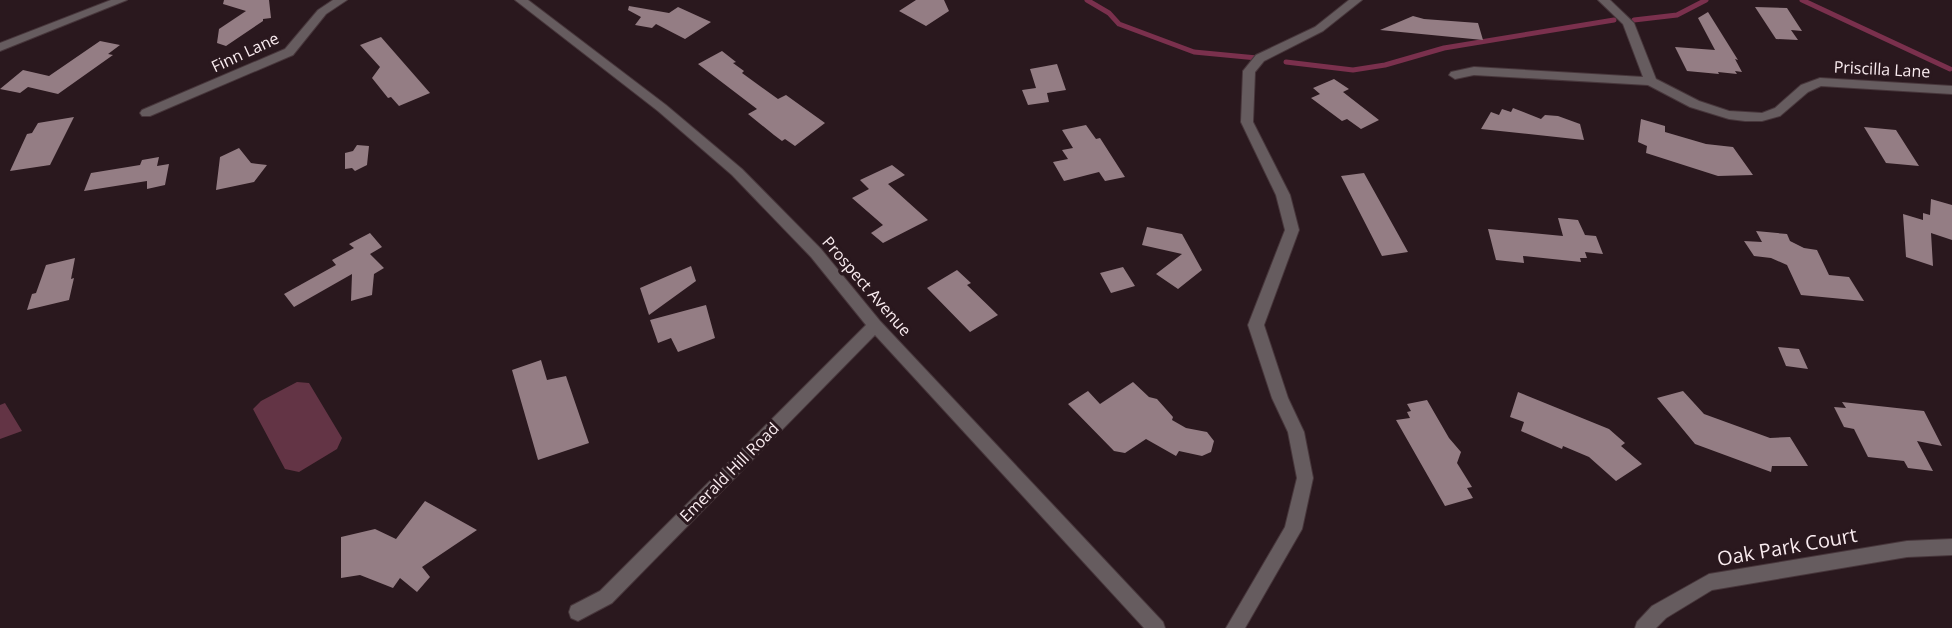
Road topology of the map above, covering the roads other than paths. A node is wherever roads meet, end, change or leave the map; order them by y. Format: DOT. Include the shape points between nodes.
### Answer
graph roads {
  1 [pos="121,0"];
  2 [pos="341,0"];
  3 [pos="521,0"];
  4 [pos="1356,0"];
  5 [pos="1604,0"];
  6 [pos="0,47"];
  7 [pos="1455,75"];
  8 [pos="1651,81"];
  9 [pos="1952,90"];
  10 [pos="146,113"];
  11 [pos="875,325"];
  12 [pos="1952,547"];
  13 [pos="578,612"];
  14 [pos="1156,628"];
  15 [pos="1235,628"];
  16 [pos="1644,628"];
  1 -- 6 [label="street"];
  2 -- 10 [label="street, Finn Lane" via="322,12 289,52"];
  3 -- 11 [label="street, Prospect Avenue" via="662,108 737,172 816,253"];
  4 -- 15 [label="street" via="1319,29 1260,58 1249,71 1248,122 1282,195 1292,230 1256,325 1280,398 1296,432 1305,478 1293,529"];
  5 -- 8 [label="street" via="1628,23"];
  7 -- 8 [label="street" via="1474,71"];
  8 -- 9 [label="street, Priscilla Lane" via="1694,105 1758,119 1778,112 1805,88 1820,82"];
  11 -- 13 [label="street, Emerald Hill Road" via="606,597"];
  11 -- 14 [label="street, Prospect Avenue"];
  12 -- 16 [label="street, Oak Park Court" via="1907,549 1709,582 1659,612"];
}
